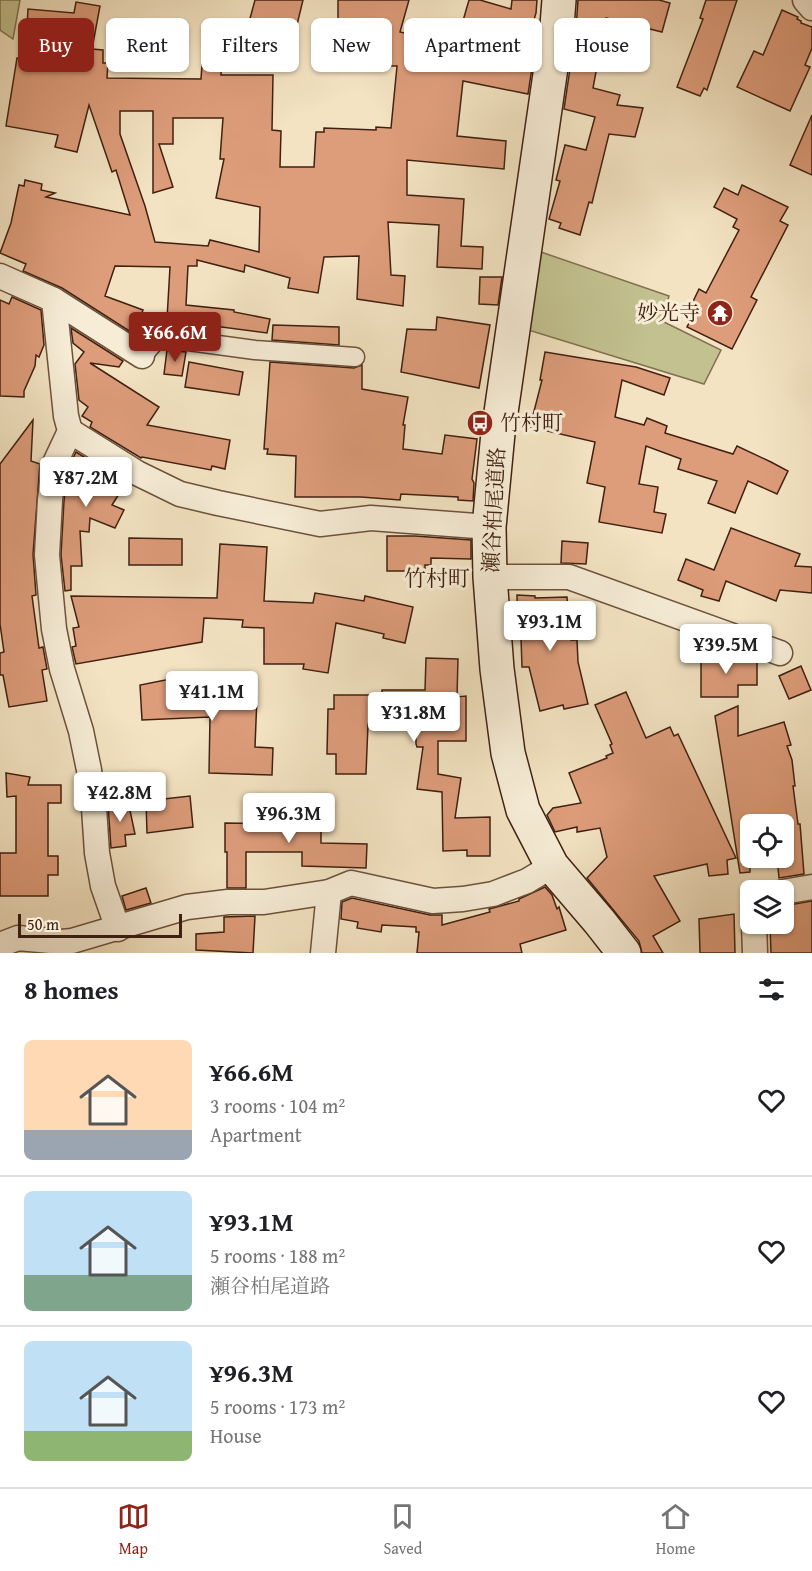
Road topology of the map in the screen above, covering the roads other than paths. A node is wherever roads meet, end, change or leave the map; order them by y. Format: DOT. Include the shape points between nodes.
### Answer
graph roads {
  1 [pos="559,0"];
  2 [pos="805,0"];
  3 [pos="812,8"];
  4 [pos="0,276"];
  5 [pos="54,300"];
  6 [pos="142,356"];
  7 [pos="355,357"];
  8 [pos="70,431"];
  9 [pos="489,527"];
  10 [pos="490,577"];
  11 [pos="780,653"];
  12 [pos="552,866"];
  13 [pos="812,887"];
  14 [pos="794,890"];
  15 [pos="329,892"];
  16 [pos="118,929"];
  17 [pos="754,934"];
  18 [pos="0,945"];
  19 [pos="323,953"];
  20 [pos="624,953"];
  21 [pos="755,953"];
  1 -- 9 [label="main road, 瀬谷柏尾道路" via="498,433"];
  2 -- 3 [label="street"];
  4 -- 5 [label="street"];
  5 -- 6 [label="street"];
  5 -- 8 [label="street"];
  6 -- 7 [label="street" via="159,337 255,350"];
  8 -- 9 [label="street" via="180,494 218,503 320,524 371,518"];
  8 -- 16 [label="street" via="54,465 50,500 47,555 54,629 89,770 103,886"];
  9 -- 10 [label="main road, 瀬谷柏尾道路"];
  10 -- 11 [label="street" via="569,577"];
  10 -- 12 [label="main road, 瀬谷柏尾道路" via="508,753 524,810"];
  12 -- 15 [label="street" via="493,894 463,899 433,901 351,883"];
  12 -- 20 [label="main road, 瀬谷柏尾道路"];
  13 -- 14 [label="street"];
  15 -- 16 [label="street" via="264,902 187,907"];
  15 -- 19 [label="street"];
  16 -- 18 [label="street" via="72,941 18,938"];
  17 -- 21 [label="street"];
}
